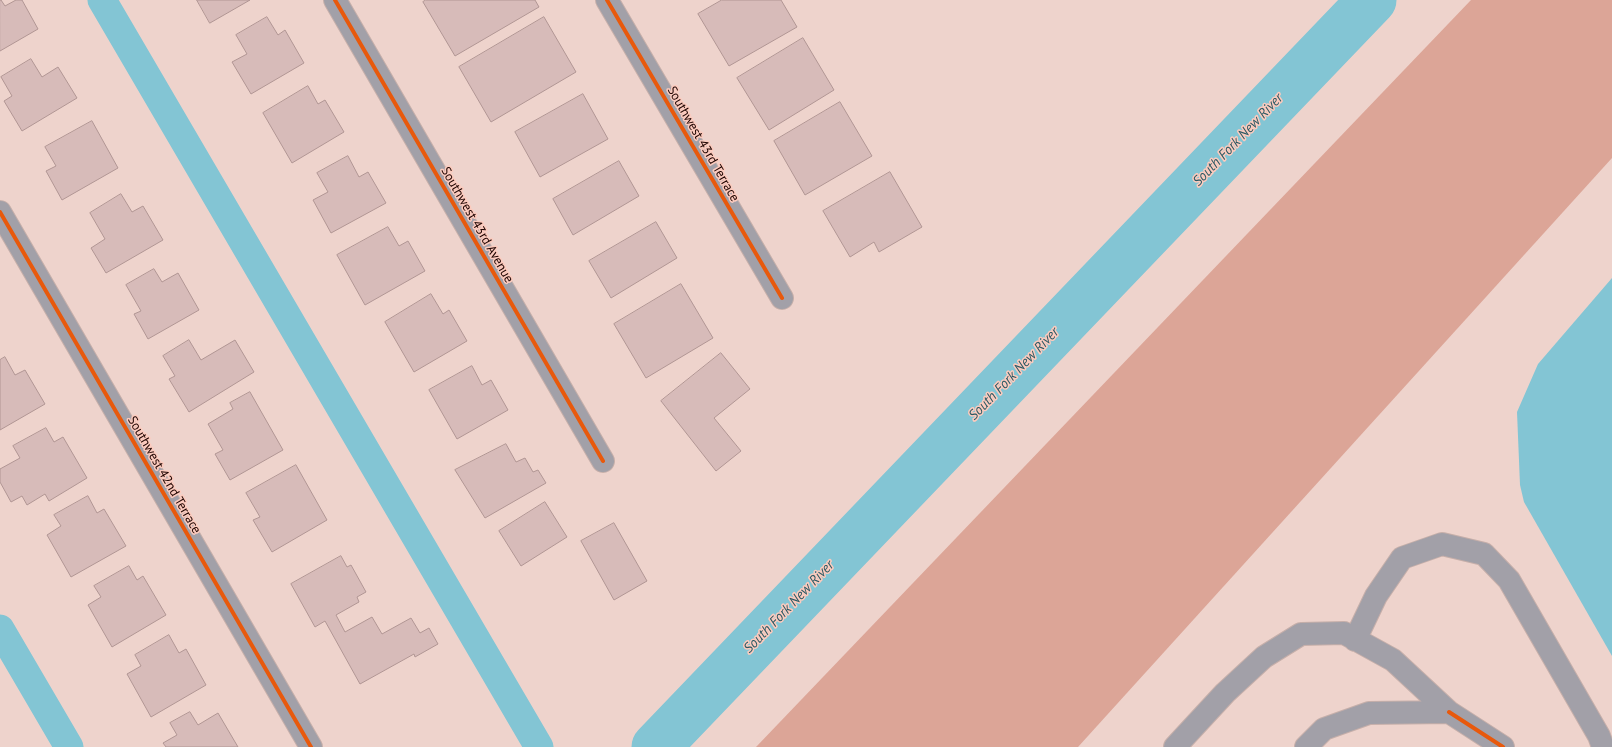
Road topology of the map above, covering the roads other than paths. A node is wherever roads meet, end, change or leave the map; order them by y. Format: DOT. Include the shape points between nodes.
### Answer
graph roads {
  1 [pos="335,0"];
  2 [pos="607,0"];
  3 [pos="0,212"];
  4 [pos="782,298"];
  5 [pos="603,461"];
  6 [pos="1355,640"];
  7 [pos="1448,712"];
  8 [pos="311,747"];
  9 [pos="1175,747"];
  10 [pos="1306,747"];
  11 [pos="1502,747"];
  12 [pos="1603,747"];
  1 -- 5 [label="street, Southwest 43rd Avenue"];
  2 -- 4 [label="street, Southwest 43rd Terrace"];
  3 -- 8 [label="street, Southwest 42nd Terrace"];
  6 -- 7 [label="street" via="1393,660"];
  6 -- 9 [label="street" via="1344,633 1301,634 1264,657 1225,693"];
  6 -- 12 [label="street" via="1376,596 1402,558 1442,544 1484,554 1509,580 1588,715"];
  7 -- 10 [label="street" via="1369,713 1324,729"];
  7 -- 11 [label="street"];
}
